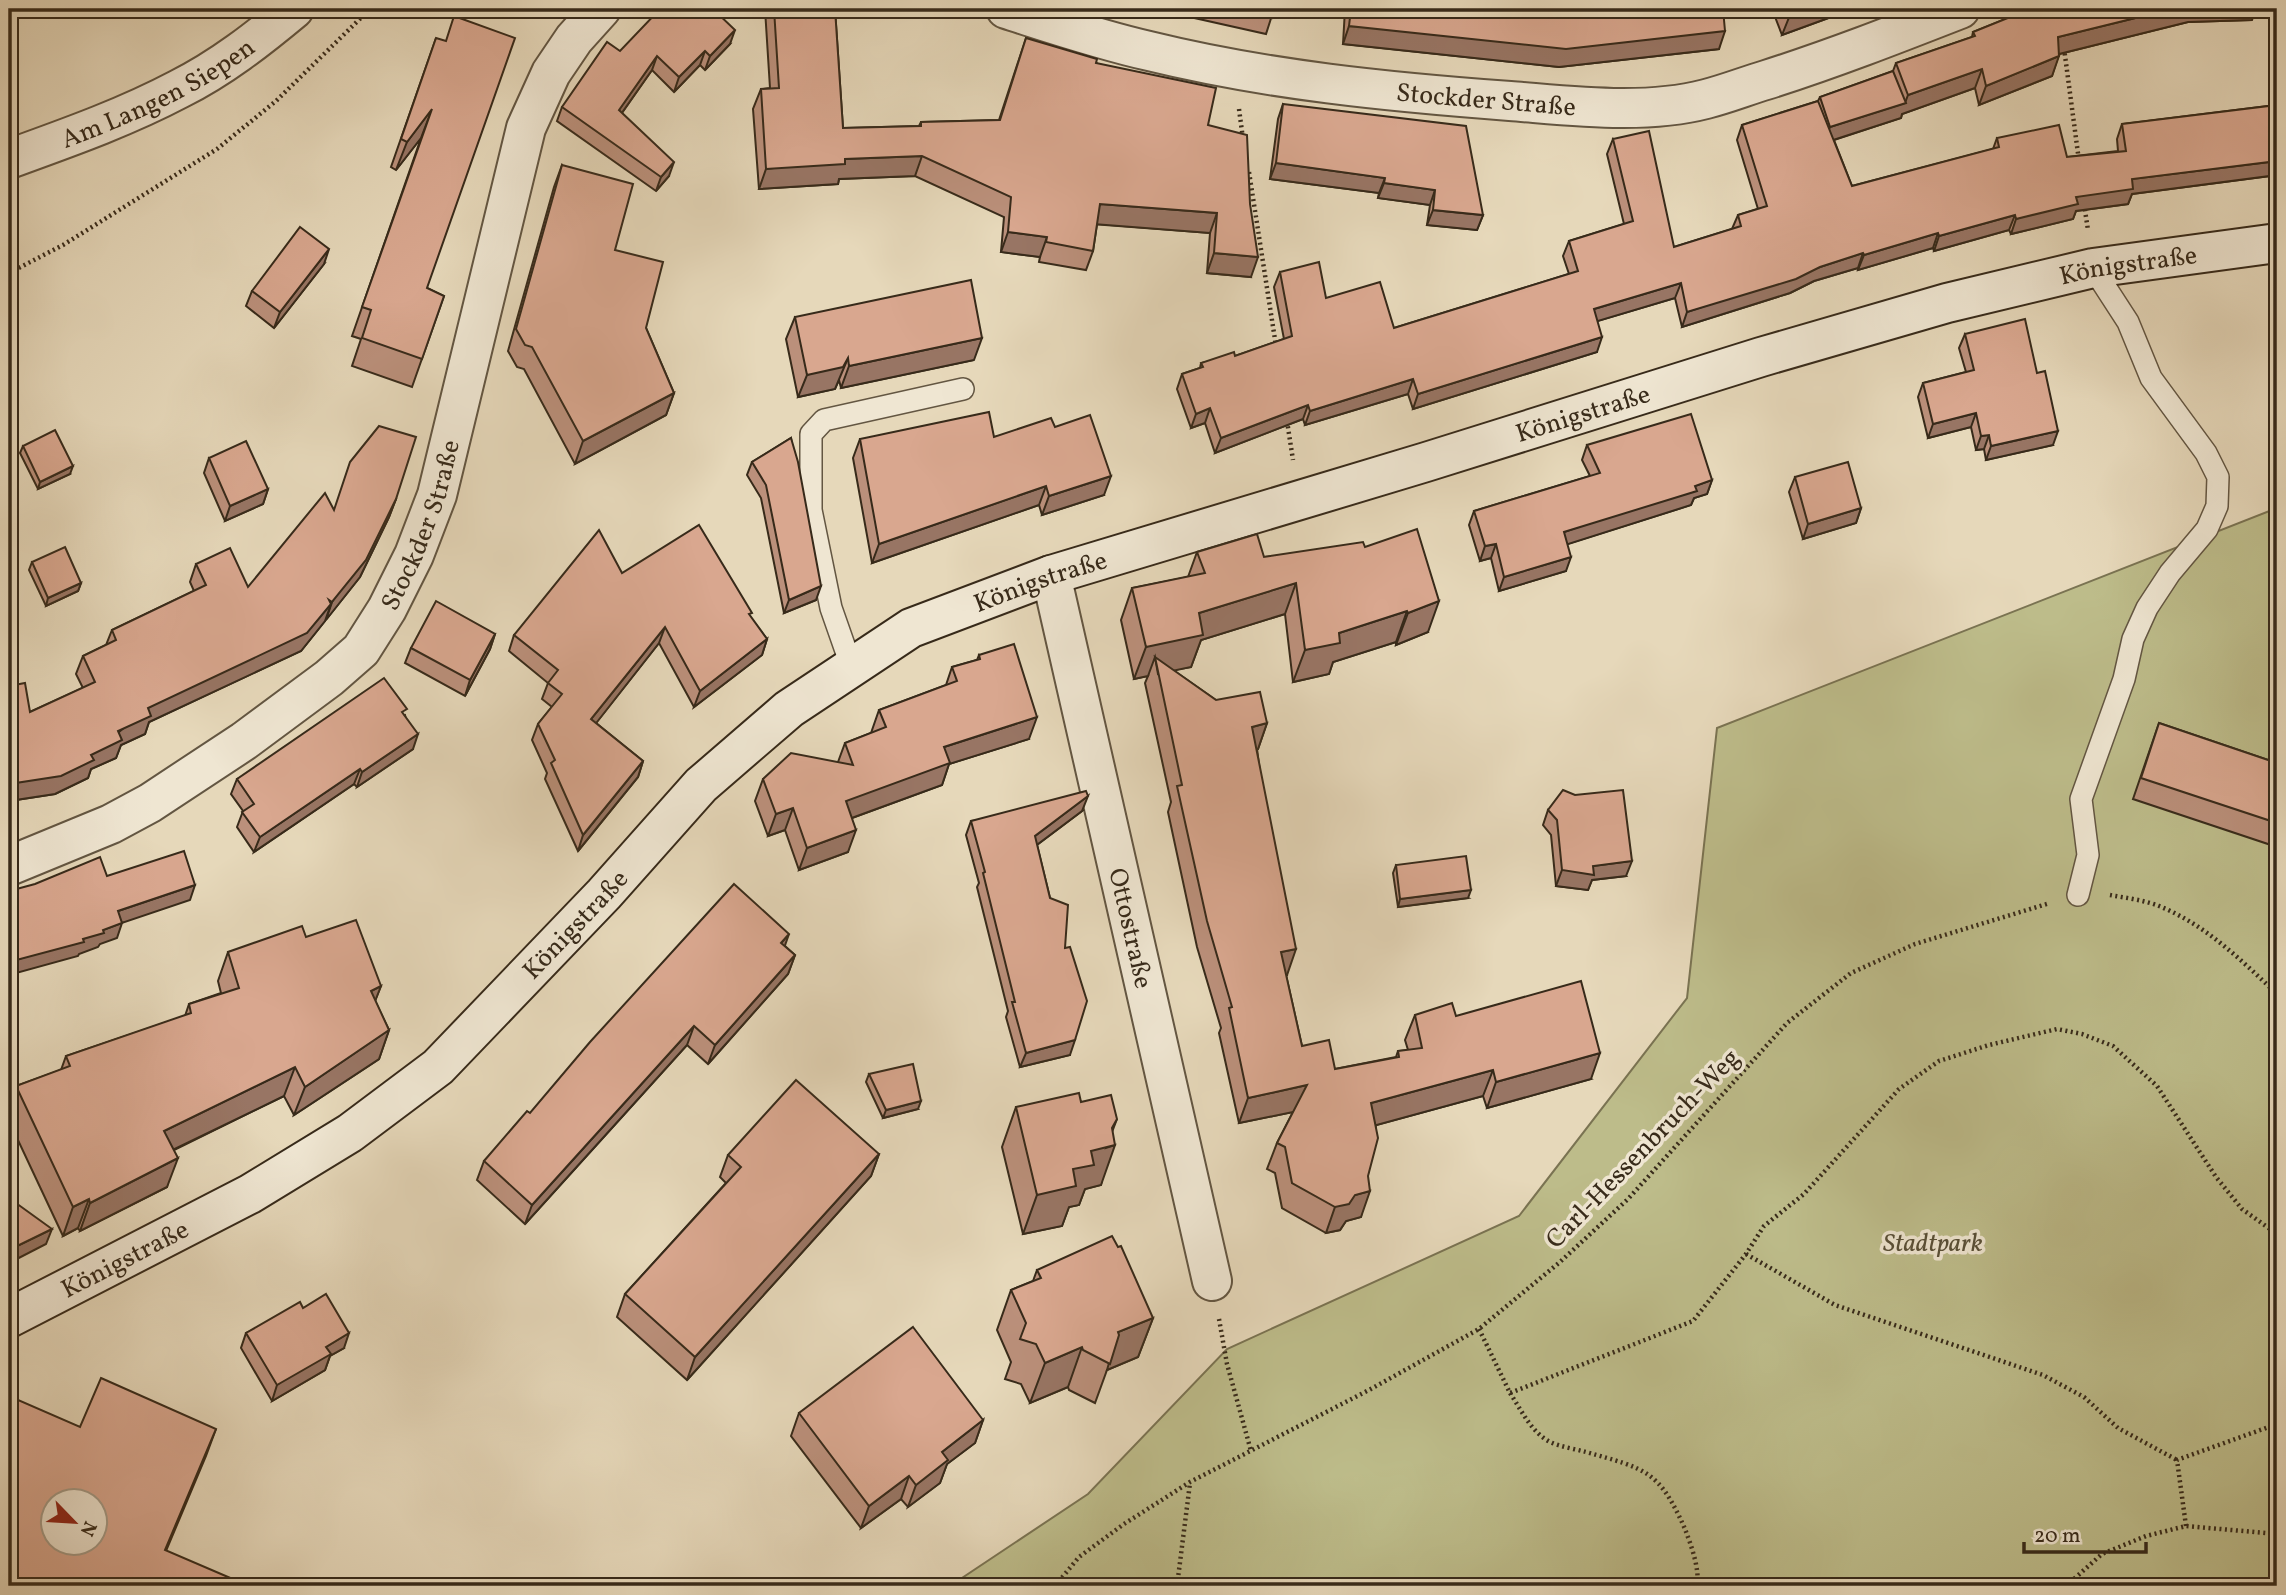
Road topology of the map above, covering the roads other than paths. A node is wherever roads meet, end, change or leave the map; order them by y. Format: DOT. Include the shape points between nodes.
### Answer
graph roads {
  1 [pos="293,9"];
  2 [pos="601,9"];
  3 [pos="1006,9"];
  4 [pos="1960,9"];
  5 [pos="9,159"];
  6 [pos="2277,243"];
  7 [pos="2093,268"];
  8 [pos="963,389"];
  9 [pos="1051,575"];
  10 [pos="852,668"];
  11 [pos="9,866"];
  12 [pos="2078,895"];
  13 [pos="1212,1281"];
  14 [pos="9,1318"];
  1 -- 5 [label="street, Am Langen Siepen" via="251,44 181,88 113,121"];
  2 -- 11 [label="street, Stockder Straße" via="551,73 526,128 437,495 409,565 361,650 244,741 150,803"];
  3 -- 4 [label="street, Stockder Straße" via="1148,51 1232,69 1451,97 1658,106 1705,100 1842,55"];
  6 -- 7 [label="street, Königstraße"];
  7 -- 9 [label="street, Königstraße" via="1947,303 1761,357"];
  7 -- 12 [label="lane" via="2128,322 2151,378 2206,453 2218,477 2217,506 2207,529 2170,573 2133,639 2124,679 2081,799 2088,855"];
  8 -- 10 [label="lane" via="824,420 811,434 811,510 831,608"];
  9 -- 10 [label="street, Königstraße" via="911,628"];
  9 -- 13 [label="street, Ottostraße"];
  10 -- 14 [label="street, Königstraße" via="789,709 701,785 438,1067 350,1133 250,1194"];
}
